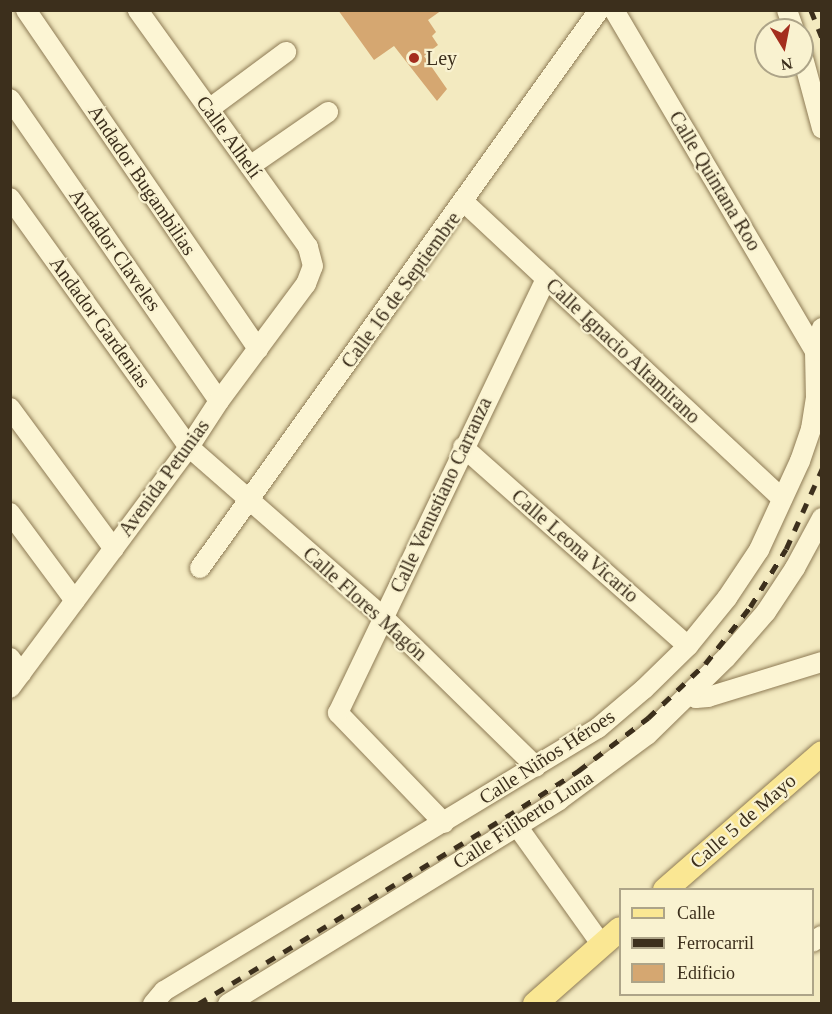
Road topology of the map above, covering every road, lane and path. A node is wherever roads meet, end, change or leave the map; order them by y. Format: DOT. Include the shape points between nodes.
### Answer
graph roads {
  1 [pos="26,10"];
  2 [pos="138,10"];
  3 [pos="599,10"];
  4 [pos="614,10"];
  5 [pos="286,52"];
  6 [pos="808,78"];
  7 [pos="10,99"];
  8 [pos="208,109"];
  9 [pos="328,112"];
  10 [pos="822,128"];
  11 [pos="250,166"];
  12 [pos="10,198"];
  13 [pos="464,202"];
  14 [pos="314,266"];
  15 [pos="546,278"];
  16 [pos="822,328"];
  17 [pos="258,349"];
  18 [pos="815,351"];
  19 [pos="219,401"];
  20 [pos="10,408"];
  21 [pos="189,447"];
  22 [pos="463,447"];
  23 [pos="782,499"];
  24 [pos="248,501"];
  25 [pos="10,513"];
  26 [pos="822,518"];
  27 [pos="114,549"];
  28 [pos="200,568"];
  29 [pos="75,601"];
  30 [pos="383,617"];
  31 [pos="688,645"];
  32 [pos="822,662"];
  33 [pos="14,673"];
  34 [pos="690,694"];
  35 [pos="822,753"];
  36 [pos="536,767"];
  37 [pos="444,823"];
  38 [pos="516,826"];
  39 [pos="667,888"];
  40 [pos="619,931"];
  41 [pos="602,945"];
  42 [pos="153,1002"];
  43 [pos="228,1004"];
  44 [pos="535,1004"];
  1 -- 17 [label="street, Andador Bugambilias"];
  2 -- 8 [label="street, Calle Alhelí"];
  3 -- 13 [label="street, Calle 16 de Septiembre"];
  4 -- 18 [label="street, Calle Quintana Roo"];
  5 -- 8 [label="street"];
  6 -- 10 [label="street"];
  7 -- 19 [label="street, Andador Claveles"];
  8 -- 11 [label="street, Calle Alhelí"];
  9 -- 11 [label="street"];
  11 -- 14 [label="street, Calle Alhelí" via="308,247"];
  12 -- 21 [label="street, Andador Gardenias"];
  13 -- 15 [label="street, Calle Ignacio Altamirano"];
  13 -- 24 [label="street, Calle 16 de Septiembre"];
  14 -- 17 [label="street, Avenida Petunias" via="306,284"];
  15 -- 22 [label="street, Calle Venustiano Carranza"];
  15 -- 23 [label="street, Calle Ignacio Altamirano"];
  16 -- 18 [label="street, Calle Niños Héroes"];
  17 -- 19 [label="street, Avenida Petunias"];
  18 -- 23 [label="street, Calle Niños Héroes" via="816,399 811,429"];
  19 -- 21 [label="street, Avenida Petunias"];
  20 -- 27 [label="street"];
  21 -- 24 [label="street, Calle Flores Magón"];
  21 -- 27 [label="street, Avenida Petunias"];
  22 -- 30 [label="street, Calle Venustiano Carranza"];
  22 -- 31 [label="street, Calle Leona Vicario"];
  23 -- 31 [label="street, Calle Niños Héroes" via="752,560"];
  24 -- 28 [label="street, Calle 16 de Septiembre"];
  24 -- 30 [label="street, Calle Flores Magón"];
  25 -- 29 [label="street"];
  26 -- 34 [label="street, Calle Filiberto Luna" via="766,612"];
  27 -- 29 [label="street, Avenida Petunias"];
  29 -- 33 [label="street, Avenida Petunias"];
  30 -- 36 [label="street, Calle Flores Magón"];
  30 -- 37 [label="street, Calle Venustiano Carranza" via="339,713"];
  31 -- 36 [label="street, Calle Niños Héroes" via="598,728"];
  32 -- 34 [label="street" via="708,697"];
  34 -- 38 [label="street, Calle Filiberto Luna" via="647,735"];
  35 -- 39 [label="main road, Calle 5 de Mayo"];
  36 -- 37 [label="street, Calle Niños Héroes"];
  37 -- 42 [label="street, Calle Niños Héroes" via="164,991"];
  38 -- 41 [label="street"];
  38 -- 43 [label="street, Calle Filiberto Luna"];
  40 -- 41 [label="main road"];
  41 -- 44 [label="main road"];
}
